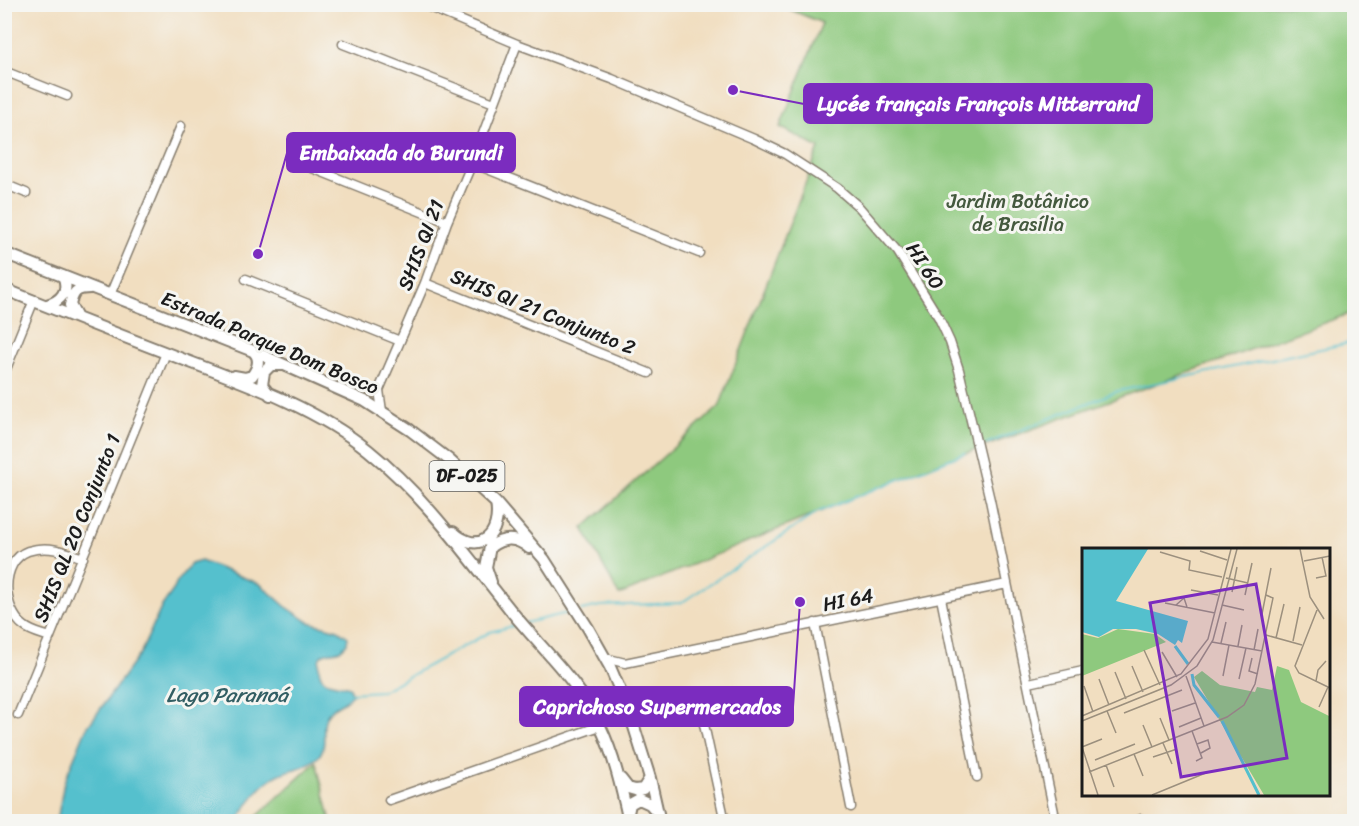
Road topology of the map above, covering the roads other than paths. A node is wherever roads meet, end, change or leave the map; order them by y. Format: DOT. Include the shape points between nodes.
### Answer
graph roads {
  1 [pos="422,4"];
  2 [pos="343,44"];
  3 [pos="517,44"];
  4 [pos="4,71"];
  5 [pos="68,96"];
  6 [pos="494,103"];
  7 [pos="181,126"];
  8 [pos="292,160"];
  9 [pos="472,163"];
  10 [pos="4,184"];
  11 [pos="26,193"];
  12 [pos="447,222"];
  13 [pos="4,253"];
  14 [pos="699,253"];
  15 [pos="63,276"];
  16 [pos="246,279"];
  17 [pos="425,283"];
  18 [pos="4,289"];
  19 [pos="107,293"];
  20 [pos="34,300"];
  21 [pos="47,306"];
  22 [pos="76,316"];
  23 [pos="400,341"];
  24 [pos="253,351"];
  25 [pos="166,353"];
  26 [pos="285,365"];
  27 [pos="219,373"];
  28 [pos="649,373"];
  29 [pos="4,374"];
  30 [pos="379,390"];
  31 [pos="271,395"];
  32 [pos="365,401"];
  33 [pos="382,411"];
  34 [pos="496,503"];
  35 [pos="440,523"];
  36 [pos="82,558"];
  37 [pos="544,559"];
  38 [pos="1007,584"];
  39 [pos="493,588"];
  40 [pos="941,598"];
  41 [pos="815,623"];
  42 [pos="50,637"];
  43 [pos="605,658"];
  44 [pos="625,663"];
  45 [pos="1082,671"];
  46 [pos="615,677"];
  47 [pos="1029,682"];
  48 [pos="700,706"];
  49 [pos="18,715"];
  50 [pos="600,726"];
  51 [pos="613,763"];
  52 [pos="977,777"];
  53 [pos="650,778"];
  54 [pos="389,800"];
  55 [pos="851,807"];
  56 [pos="659,817"];
  57 [pos="628,818"];
  58 [pos="725,822"];
  59 [pos="1056,822"];
  1 -- 3 [label="street, HI 60"];
  2 -- 6 [label="street"];
  3 -- 6 [label="street, SHIS QI 21"];
  3 -- 38 [label="street, HI 60" via="754,139 785,154 859,207 914,275 950,342 967,400"];
  4 -- 5 [label="street"];
  6 -- 9 [label="street, SHIS QI 21"];
  7 -- 19 [label="street"];
  8 -- 12 [label="street"];
  9 -- 12 [label="street, SHIS QI 21"];
  9 -- 14 [label="street"];
  10 -- 11 [label="street"];
  12 -- 17 [label="street, SHIS QI 21"];
  13 -- 15 [label="main road, Estrada Parque Dom Bosco / DF-025"];
  15 -- 19 [label="main road, Estrada Parque Dom Bosco / DF-025"];
  15 -- 21 [label="main road" via="66,285 62,297"];
  16 -- 23 [label="street"];
  17 -- 23 [label="street, SHIS QI 21"];
  17 -- 28 [label="street, SHIS QI 21 Conjunto 2"];
  18 -- 20 [label="main road, DF-025"];
  19 -- 22 [label="main road" via="91,288 75,291 70,305"];
  19 -- 24 [label="main road, Estrada Parque Dom Bosco / DF-025"];
  20 -- 21 [label="main road, DF-025"];
  20 -- 29 [label="street"];
  21 -- 22 [label="main road, DF-025"];
  22 -- 25 [label="main road, DF-025"];
  23 -- 30 [label="street, SHIS QI 21"];
  24 -- 26 [label="main road, Estrada Parque Dom Bosco / DF-025"];
  24 -- 27 [label="main road" via="258,361 252,376"];
  25 -- 27 [label="main road, DF-025"];
  25 -- 36 [label="street, SHIS QL 20 Conjunto 1"];
  26 -- 31 [label="main road" via="271,365 264,372 262,385"];
  26 -- 32 [label="main road, Estrada Parque Dom Bosco / DF-025"];
  27 -- 31 [label="main road, DF-025"];
  30 -- 32 [label="street, SHIS QI 21"];
  30 -- 33 [label="street"];
  31 -- 35 [label="main road, DF-025" via="366,448"];
  32 -- 33 [label="main road, Estrada Parque Dom Bosco / DF-025"];
  33 -- 34 [label="main road, Estrada Parque Dom Bosco / DF-025" via="448,459"];
  34 -- 35 [label="main road" via="495,530 482,541 460,539"];
  34 -- 37 [label="main road, Estrada Parque Dom Bosco / DF-025"];
  35 -- 39 [label="main road, DF-025"];
  36 -- 42 [label="street, SHIS QL 20 Conjunto 1"];
  36 -- 42 [label="street" via="56,548 36,549 21,554 10,568 6,593 13,610 26,628"];
  37 -- 39 [label="main road" via="513,539 498,541 487,556 486,567"];
  37 -- 43 [label="main road, Estrada Parque Dom Bosco / DF-025"];
  38 -- 40 [label="street, HI 64"];
  38 -- 47 [label="street, HI 60"];
  39 -- 50 [label="main road, DF-025" via="579,692"];
  40 -- 41 [label="street, HI 64"];
  40 -- 52 [label="street"];
  41 -- 44 [label="street, HI 64"];
  41 -- 55 [label="street"];
  42 -- 49 [label="street, SHIS QL 20 Conjunto 1"];
  43 -- 44 [label="street, HI 64"];
  43 -- 46 [label="main road, Estrada Parque Dom Bosco / DF-025"];
  44 -- 46 [label="street"];
  45 -- 47 [label="street"];
  46 -- 53 [label="main road, Estrada Parque Dom Bosco / DF-025"];
  47 -- 59 [label="street, HI 60"];
  48 -- 58 [label="street"];
  50 -- 51 [label="main road, DF-025"];
  50 -- 54 [label="street"];
  51 -- 53 [label="main road" via="631,790 644,789"];
  51 -- 57 [label="main road, DF-025"];
  53 -- 56 [label="main road, Estrada Parque Dom Bosco / DF-025"];
  56 -- 57 [label="main road" via="650,804 639,799 630,804"];
}
